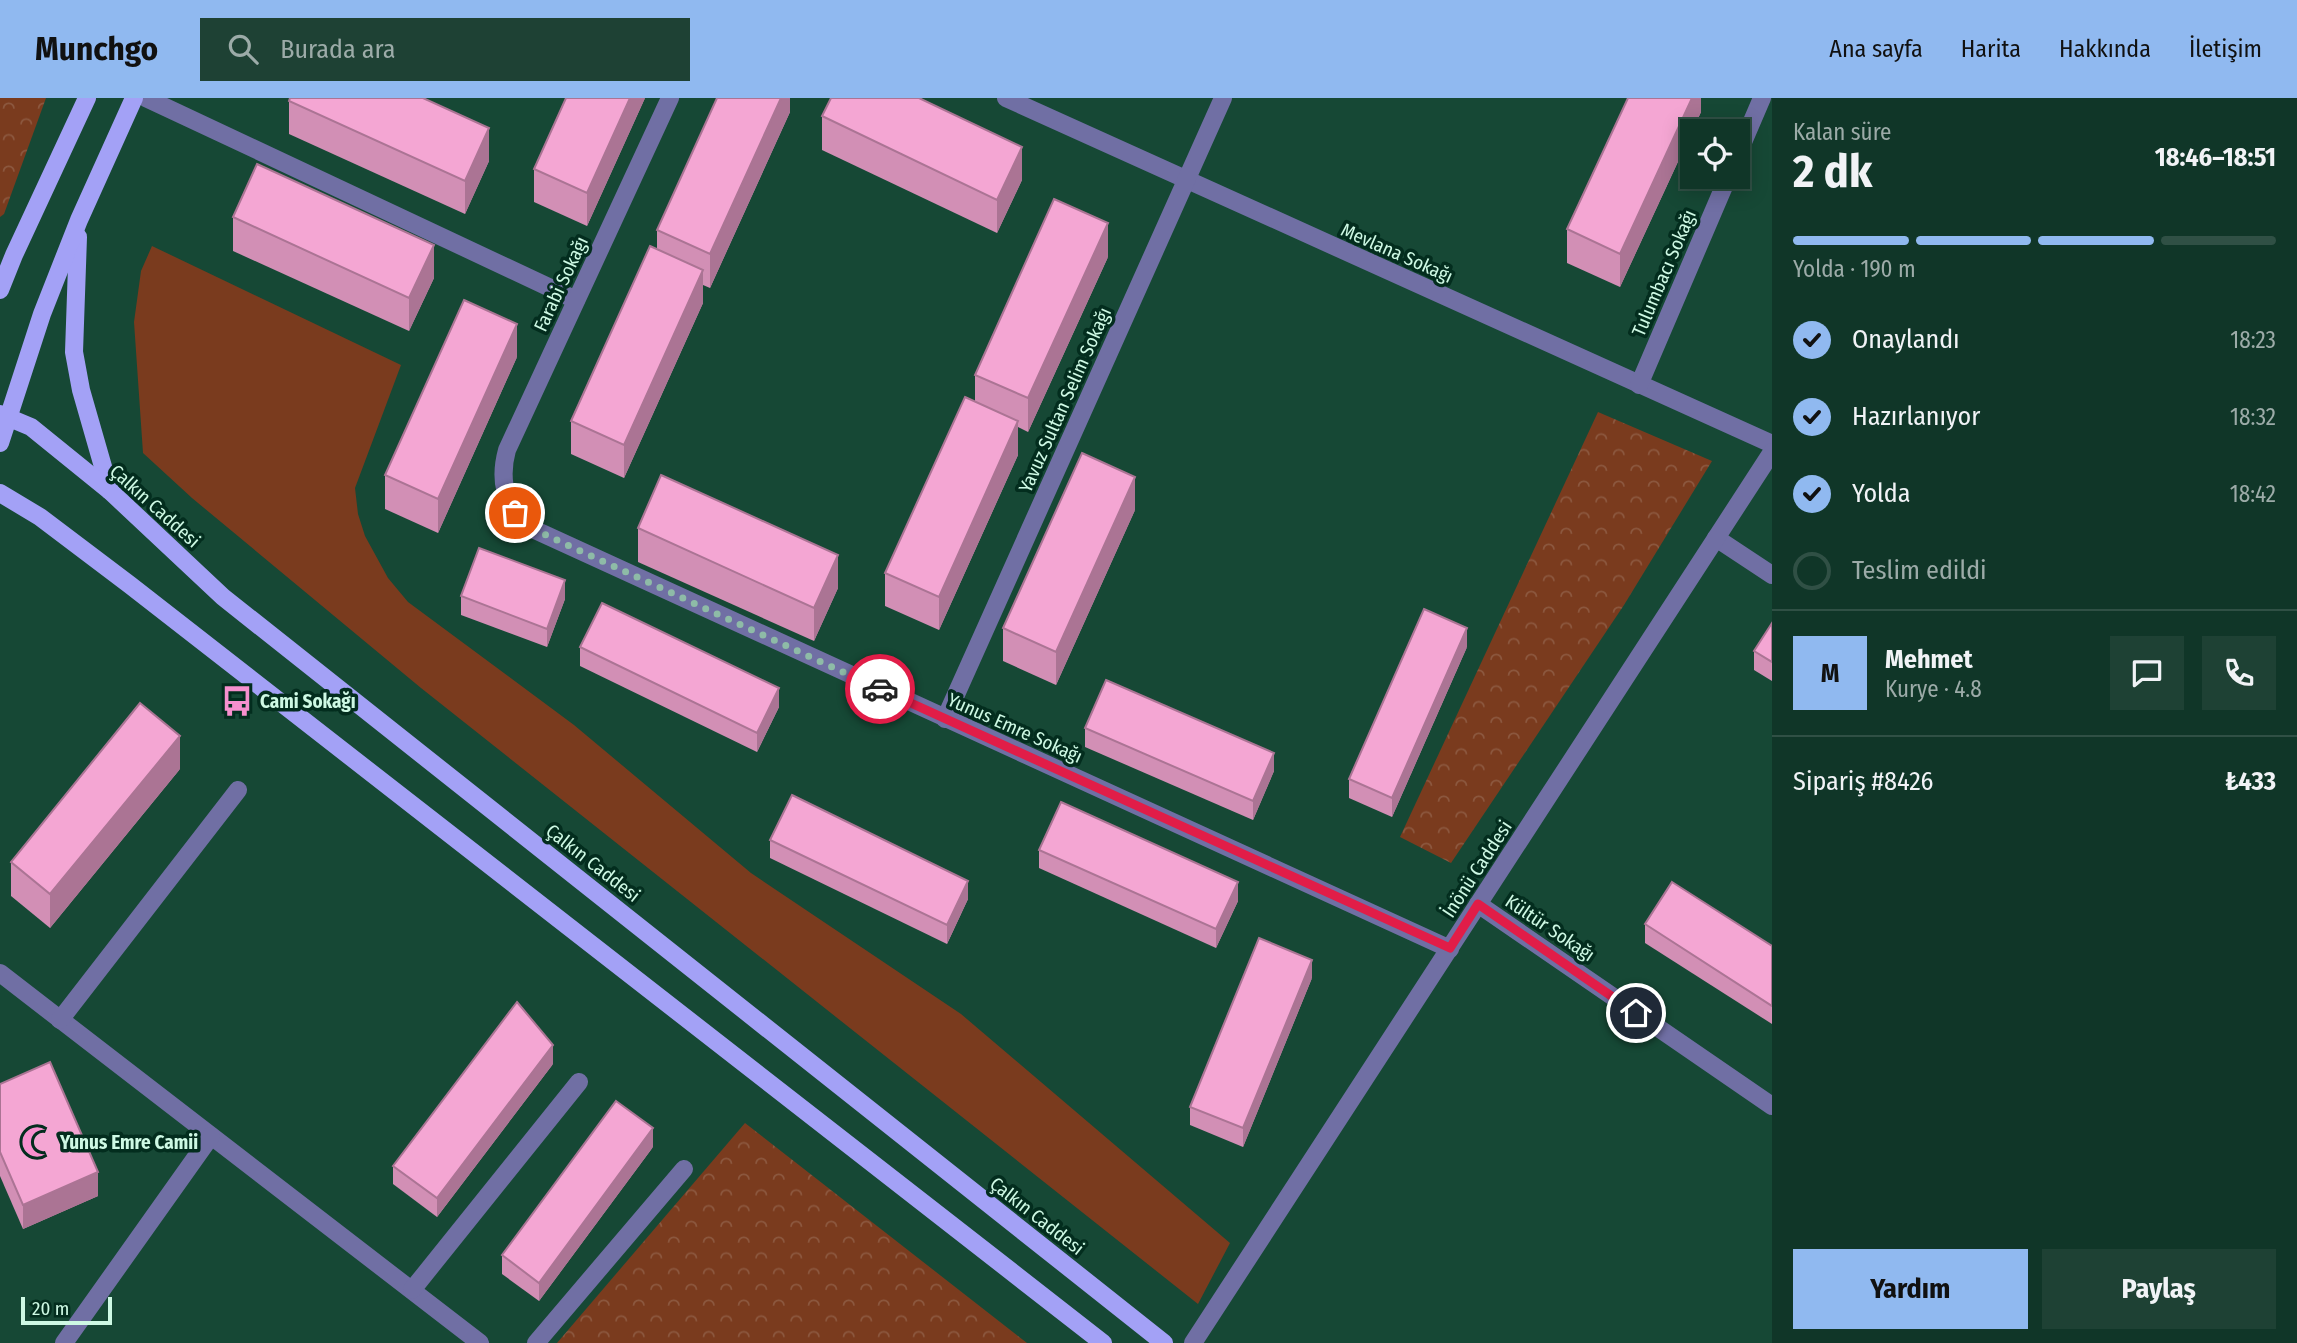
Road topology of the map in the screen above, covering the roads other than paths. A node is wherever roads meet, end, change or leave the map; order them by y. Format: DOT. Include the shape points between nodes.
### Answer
graph roads {
  1 [pos="87,98"];
  2 [pos="134,98"];
  3 [pos="146,98"];
  4 [pos="670,98"];
  5 [pos="1006,98"];
  6 [pos="1223,98"];
  7 [pos="1762,98"];
  8 [pos="1750,126"];
  9 [pos="1187,180"];
  10 [pos="1723,189"];
  11 [pos="79,220"];
  12 [pos="14,255"];
  13 [pos="0,268"];
  14 [pos="0,290"];
  15 [pos="576,300"];
  16 [pos="1639,386"];
  17 [pos="4,416"];
  18 [pos="0,443"];
  19 [pos="1772,444"];
  20 [pos="1772,452"];
  21 [pos="504,490"];
  22 [pos="110,491"];
  23 [pos="0,493"];
  24 [pos="1716,538"];
  25 [pos="1772,575"];
  26 [pos="945,719"];
  27 [pos="239,790"];
  28 [pos="1478,904"];
  29 [pos="1450,948"];
  30 [pos="0,973"];
  31 [pos="60,1020"];
  32 [pos="579,1082"];
  33 [pos="1772,1106"];
  34 [pos="211,1136"];
  35 [pos="684,1169"];
  36 [pos="412,1290"];
  37 [pos="64,1343"];
  38 [pos="480,1343"];
  39 [pos="536,1343"];
  40 [pos="1103,1343"];
  41 [pos="1164,1343"];
  42 [pos="1194,1343"];
  1 -- 12 [label="main road"];
  2 -- 11 [label="main road"];
  3 -- 15 [label="street"];
  4 -- 15 [label="street, Farabi Sokağı"];
  5 -- 9 [label="street, Mevlana Sokağı"];
  6 -- 9 [label="street, Yavuz Sultan Selim Sokağı"];
  7 -- 8 [label="street"];
  9 -- 16 [label="street, Mevlana Sokağı"];
  9 -- 26 [label="street, Yavuz Sultan Selim Sokağı"];
  10 -- 16 [label="street, Tulumbacı Sokağı"];
  11 -- 17 [label="main road"];
  11 -- 22 [label="main road" via="74,352"];
  12 -- 13 [label="main road"];
  12 -- 14 [label="main road"];
  15 -- 21 [label="street, Farabi Sokağı" via="507,450"];
  16 -- 19 [label="street, Mevlana Sokağı"];
  17 -- 18 [label="main road"];
  17 -- 22 [label="main road, Çalkın Caddesi" via="31,427"];
  20 -- 24 [label="street, İnönü Caddesi"];
  21 -- 26 [label="street, Yunus Emre Sokağı" via="515,513 535,530"];
  22 -- 41 [label="main road, Çalkın Caddesi" via="223,597"];
  23 -- 40 [label="main road" via="40,517 130,585"];
  24 -- 25 [label="street"];
  24 -- 28 [label="street, İnönü Caddesi"];
  26 -- 29 [label="street, Yunus Emre Sokağı"];
  27 -- 31 [label="street"];
  28 -- 29 [label="street, İnönü Caddesi"];
  28 -- 33 [label="street, Kültür Sokağı"];
  29 -- 42 [label="street, İnönü Caddesi"];
  30 -- 31 [label="street"];
  31 -- 34 [label="street"];
  32 -- 36 [label="street"];
  34 -- 36 [label="street"];
  34 -- 37 [label="street"];
  35 -- 39 [label="street"];
  36 -- 38 [label="street"];
}
